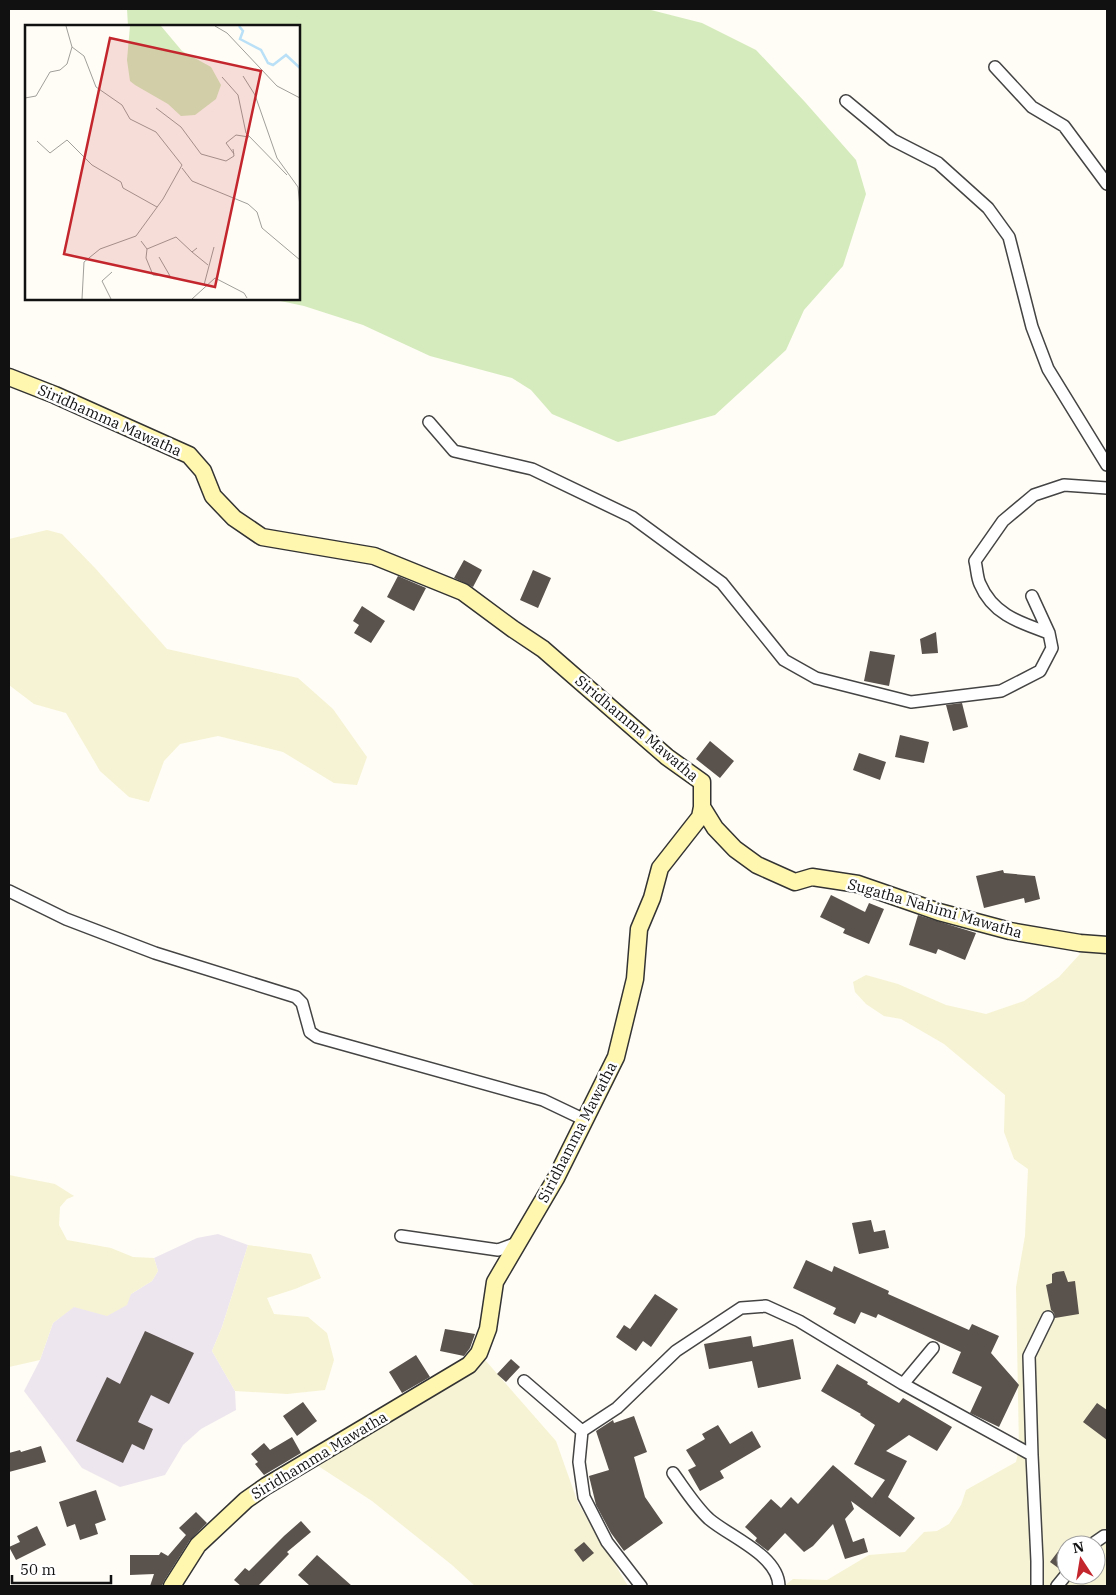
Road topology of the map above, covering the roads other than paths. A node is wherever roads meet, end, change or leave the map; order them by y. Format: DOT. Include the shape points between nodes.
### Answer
graph roads {
  1 [pos="995,67"];
  2 [pos="846,101"];
  3 [pos="1107,184"];
  4 [pos="9,377"];
  5 [pos="428,422"];
  6 [pos="1107,465"];
  7 [pos="1107,488"];
  8 [pos="1032,596"];
  9 [pos="1049,633"];
  10 [pos="702,808"];
  11 [pos="9,891"];
  12 [pos="1107,945"];
  13 [pos="585,1120"];
  14 [pos="401,1236"];
  15 [pos="517,1243"];
  16 [pos="1048,1317"];
  17 [pos="933,1348"];
  18 [pos="524,1381"];
  19 [pos="903,1384"];
  20 [pos="582,1431"];
  21 [pos="1032,1455"];
  22 [pos="673,1473"];
  23 [pos="172,1586"];
  24 [pos="641,1586"];
  25 [pos="779,1586"];
  26 [pos="1037,1586"];
  1 -- 3 [label="street" via="1032,107 1064,126"];
  2 -- 6 [label="street" via="893,140 938,163 994,215 1009,237 1032,326 1048,369"];
  4 -- 10 [label="street, Siridhamma Mawatha" via="189,455 203,471 213,496 234,518 262,537 374,556 463,592 543,649 667,757 702,782"];
  5 -- 9 [label="street" via="454,451 532,469 632,517 722,583 784,660 816,678 911,702 1001,691 1040,671 1052,648"];
  7 -- 9 [label="street" via="1064,485 1034,495 1003,521 975,561 980,584 993,603 1010,619"];
  8 -- 9 [label="street"];
  10 -- 12 [label="street, Sugatha Nahimi Mawatha" via="734,849 757,865 795,882 812,877 858,884 1010,932"];
  10 -- 13 [label="street, Siridhamma Mawatha" via="700,817 660,868 652,898 638,929 635,979 616,1057"];
  11 -- 13 [label="street" via="66,919 155,952 296,997 302,1003 310,1032 317,1036 543,1100"];
  13 -- 15 [label="street, Siridhamma Mawatha" via="556,1178"];
  14 -- 15 [label="street" via="498,1250"];
  15 -- 23 [label="street, Siridhamma Mawatha" via="495,1282 488,1329 479,1354 469,1365 246,1500 198,1545"];
  16 -- 21 [label="street" via="1029,1356"];
  17 -- 19 [label="street"];
  18 -- 20 [label="street"];
  19 -- 20 [label="street" via="800,1321 766,1306 740,1308 676,1351 617,1408"];
  19 -- 21 [label="street"];
  20 -- 24 [label="street" via="579,1462 584,1497 607,1542"];
  21 -- 26 [label="street"];
  22 -- 25 [label="street" via="708,1518 769,1562 779,1579"];
}
